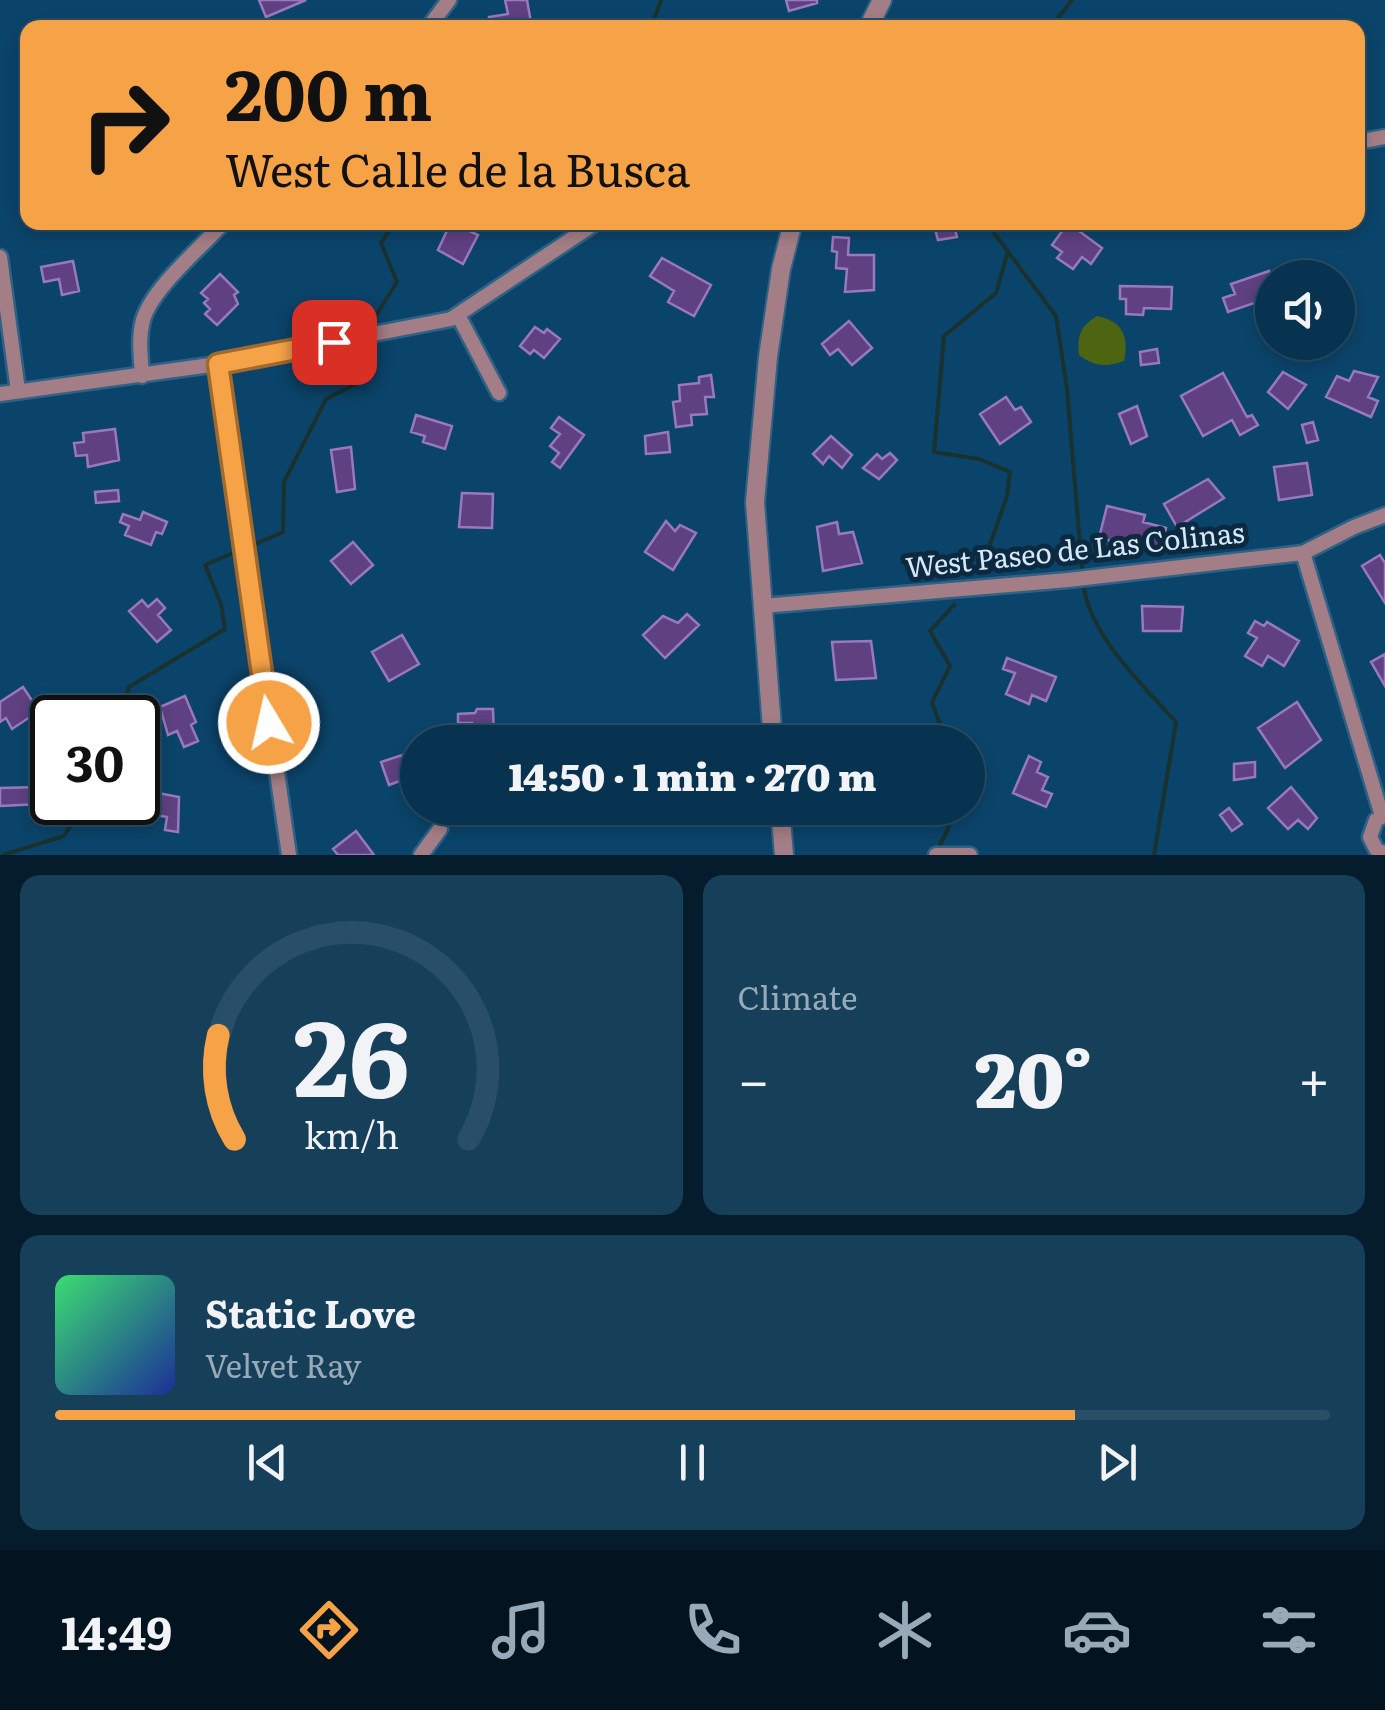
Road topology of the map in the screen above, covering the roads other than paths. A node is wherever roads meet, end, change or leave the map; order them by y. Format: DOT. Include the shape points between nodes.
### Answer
graph roads {
  1 [pos="217,230"];
  2 [pos="585,230"];
  3 [pos="791,230"];
  4 [pos="0,256"];
  5 [pos="458,315"];
  6 [pos="218,364"];
  7 [pos="142,376"];
  8 [pos="18,391"];
  9 [pos="498,393"];
  10 [pos="0,394"];
  11 [pos="1385,515"];
  12 [pos="1304,553"];
  13 [pos="762,606"];
  14 [pos="772,725"];
  15 [pos="1383,816"];
  16 [pos="781,825"];
  17 [pos="440,829"];
  18 [pos="1385,854"];
  19 [pos="289,855"];
  20 [pos="421,855"];
  21 [pos="784,855"];
  22 [pos="936,855"];
  23 [pos="970,855"];
  1 -- 7 [label="street" via="144,316"];
  2 -- 5 [label="street"];
  3 -- 13 [label="street" via="768,357 755,502"];
  4 -- 8 [label="street"];
  5 -- 6 [label="street"];
  5 -- 9 [label="street"];
  6 -- 7 [label="street"];
  6 -- 19 [label="street"];
  7 -- 8 [label="street"];
  8 -- 10 [label="street"];
  11 -- 12 [label="street, West Paseo de Las Colinas"];
  12 -- 13 [label="street, West Paseo de Las Colinas"];
  12 -- 15 [label="street"];
  13 -- 14 [label="street"];
  15 -- 18 [label="street" via="1370,837"];
  16 -- 21 [label="street"];
  17 -- 20 [label="street"];
  22 -- 23 [label="street"];
}
